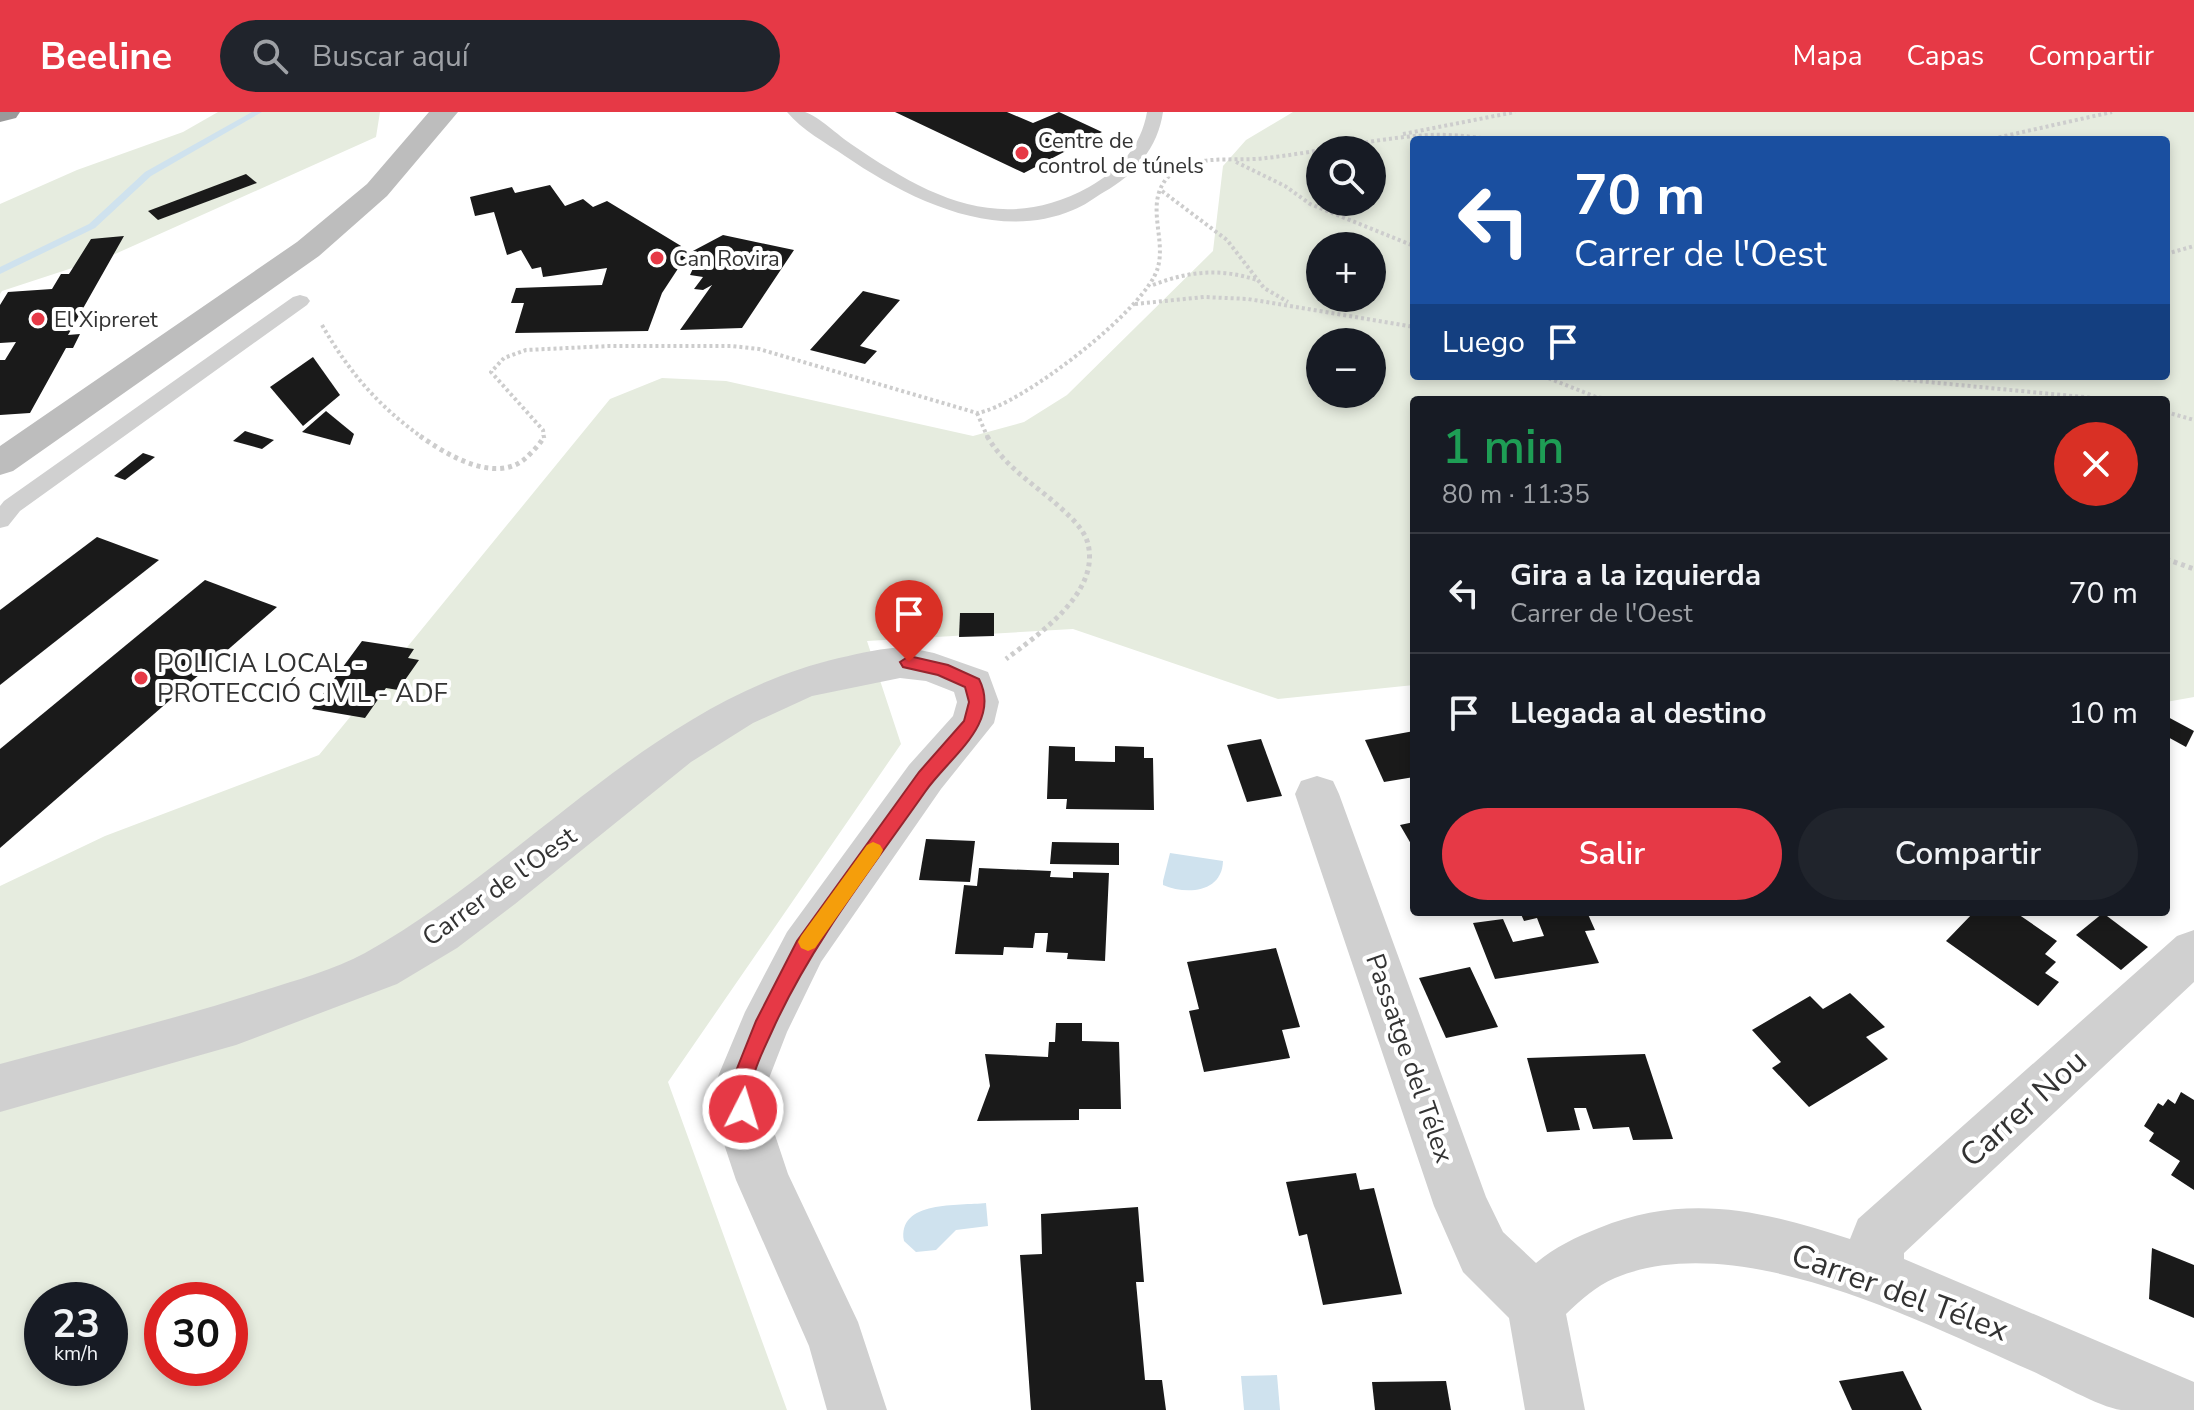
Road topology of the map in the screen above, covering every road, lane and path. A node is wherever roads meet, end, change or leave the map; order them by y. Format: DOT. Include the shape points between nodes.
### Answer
graph roads {
  1 [pos="6,112"];
  2 [pos="444,112"];
  3 [pos="795,112"];
  4 [pos="1155,112"];
  5 [pos="1515,112"];
  6 [pos="2112,112"];
  7 [pos="1506,113"];
  8 [pos="0,114"];
  9 [pos="2005,136"];
  10 [pos="1389,137"];
  11 [pos="1410,137"];
  12 [pos="1236,162"];
  13 [pos="1162,191"];
  14 [pos="1410,244"];
  15 [pos="2194,246"];
  16 [pos="2170,253"];
  17 [pos="1258,280"];
  18 [pos="1153,285"];
  19 [pos="300,301"];
  20 [pos="1134,304"];
  21 [pos="1292,305"];
  22 [pos="1410,326"];
  23 [pos="1552,380"];
  24 [pos="1907,380"];
  25 [pos="1599,396"];
  26 [pos="2073,396"];
  27 [pos="977,413"];
  28 [pos="2170,413"];
  29 [pos="2194,420"];
  30 [pos="0,463"];
  31 [pos="0,521"];
  32 [pos="2170,560"];
  33 [pos="2194,569"];
  34 [pos="973,683"];
  35 [pos="1317,794"];
  36 [pos="2194,951"];
  37 [pos="0,1088"];
  38 [pos="1873,1276"];
  39 [pos="1535,1303"];
  40 [pos="857,1410"];
  41 [pos="1555,1410"];
  42 [pos="2186,1410"];
  1 -- 8 [label="highway"];
  2 -- 30 [label="street" via="377,190 308,249"];
  3 -- 4 [label="lane" via="895,180 985,215 1019,218 1074,204 1119,174 1145,148"];
  5 -- 7 [label="path"];
  6 -- 9 [label="path"];
  7 -- 10 [label="path"];
  10 -- 11 [label="path"];
  10 -- 12 [label="path"];
  12 -- 13 [label="path" via="1209,160 1184,166 1166,179"];
  12 -- 14 [label="path" via="1319,208"];
  13 -- 17 [label="path" via="1227,240"];
  13 -- 18 [label="path" via="1154,214 1159,254"];
  15 -- 16 [label="path"];
  17 -- 18 [label="path" via="1200,271"];
  17 -- 21 [label="path"];
  18 -- 20 [label="path"];
  19 -- 27 [label="path" via="309,306 341,359 406,428 463,461 496,471 526,459 544,439 543,430 491,372 504,358 526,350 759,349"];
  19 -- 31 [label="lane" via="12,506"];
  20 -- 21 [label="path" via="1204,297"];
  20 -- 27 [label="path" via="1016,398"];
  21 -- 22 [label="path"];
  23 -- 25 [label="path"];
  24 -- 26 [label="path"];
  27 -- 34 [label="path" via="999,457 1071,519 1088,544 1088,568 1070,604"];
  28 -- 29 [label="path"];
  32 -- 33 [label="path"];
  34 -- 37 [label="street, Carrer de l'Oest" via="909,662 812,678 705,731 460,920 379,970 265,1013"];
  34 -- 40 [label="street" via="978,702 972,723 925,777 804,947 740,1086 747,1132 763,1180 837,1343"];
  35 -- 39 [label="street, Passatge del Télex" via="1462,1206 1483,1252"];
  36 -- 38 [label="street, Carrer Nou" via="1878,1239"];
  38 -- 39 [label="street, Carrer del Télex" via="1816,1256 1743,1240 1703,1235 1657,1238 1576,1268"];
  38 -- 42 [label="street, Carrer del Télex"];
  39 -- 41 [label="street"];
}
